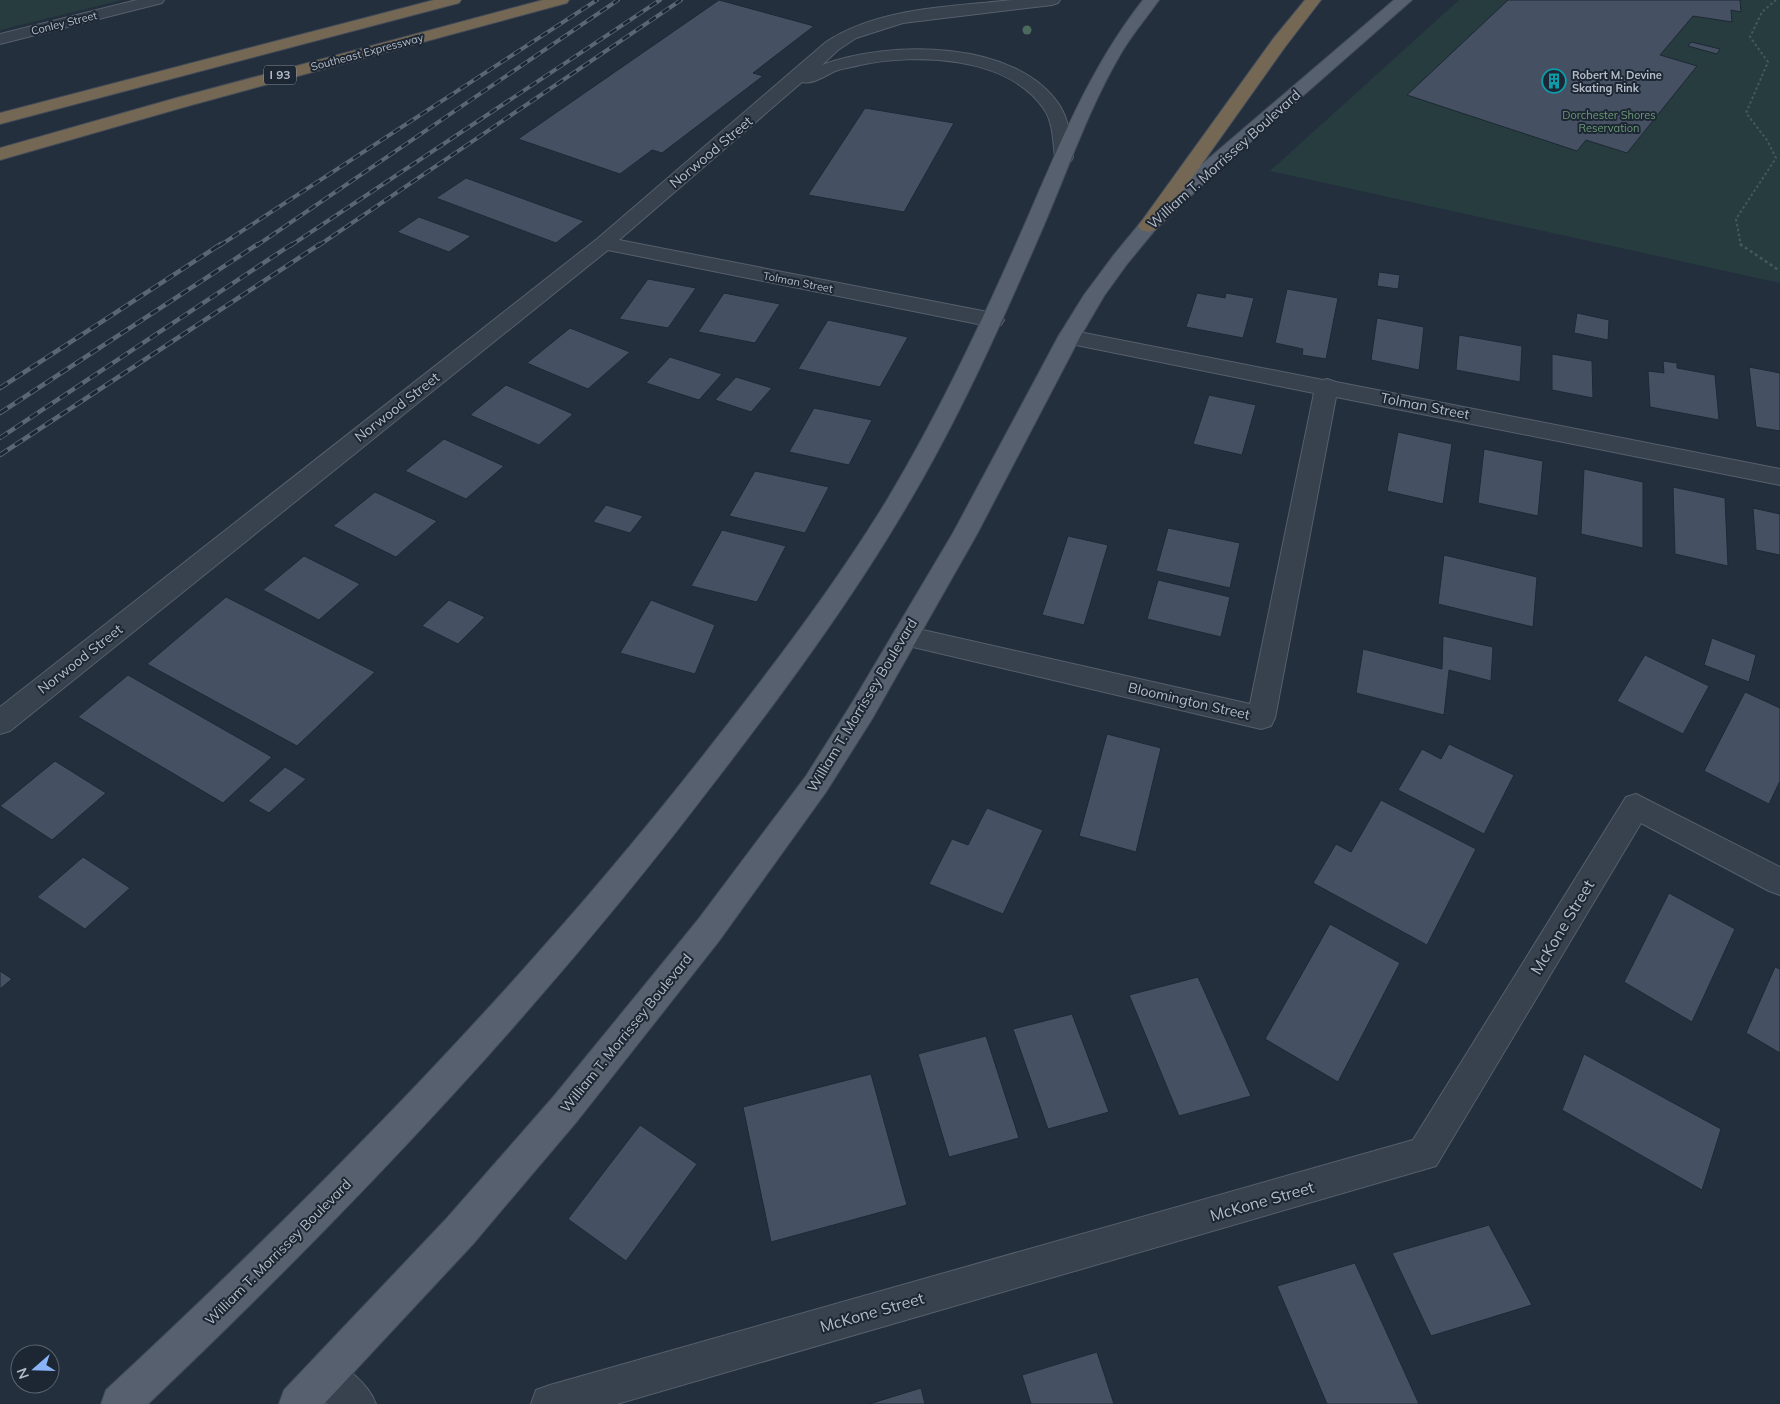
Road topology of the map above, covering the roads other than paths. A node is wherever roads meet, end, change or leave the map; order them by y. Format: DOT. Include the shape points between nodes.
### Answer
graph roads {
  1 [pos="156,0"];
  2 [pos="405,0"];
  3 [pos="453,0"];
  4 [pos="516,0"];
  5 [pos="561,0"];
  6 [pos="1052,0"];
  7 [pos="1151,0"];
  8 [pos="1313,0"];
  9 [pos="1404,0"];
  10 [pos="0,39"];
  11 [pos="789,85"];
  12 [pos="0,106"];
  13 [pos="0,119"];
  14 [pos="0,140"];
  15 [pos="0,154"];
  16 [pos="1064,157"];
  17 [pos="1148,226"];
  18 [pos="604,243"];
  19 [pos="993,320"];
  20 [pos="1069,337"];
  21 [pos="1327,386"];
  22 [pos="1780,476"];
  23 [pos="905,636"];
  24 [pos="0,723"];
  25 [pos="1780,882"];
  26 [pos="325,1376"];
  27 [pos="120,1404"];
  28 [pos="298,1404"];
  29 [pos="357,1404"];
  30 [pos="550,1404"];
  1 -- 10 [label="street, Conley Street"];
  2 -- 12 [label="highway"];
  3 -- 13 [label="highway, I 93"];
  4 -- 14 [label="highway, I 93"];
  5 -- 15 [label="highway, Southeast Expressway / I 93"];
  6 -- 11 [label="street, Norwood Street" via="936,13 872,26 850,34 832,46"];
  7 -- 16 [label="main road, William T. Morrissey Boulevard" via="1101,71"];
  8 -- 17 [label="highway"];
  9 -- 17 [label="main road, William T. Morrissey Boulevard" via="1208,169"];
  11 -- 16 [label="street, Norwood Street" via="836,65 888,56 950,56 1002,68 1037,90 1050,105 1062,134"];
  11 -- 18 [label="street, Norwood Street"];
  16 -- 19 [label="main road, William T. Morrissey Boulevard"];
  17 -- 20 [label="main road, William T. Morrissey Boulevard" via="1094,295"];
  18 -- 19 [label="street, Tolman Street"];
  18 -- 24 [label="street, Norwood Street"];
  19 -- 27 [label="main road, William T. Morrissey Boulevard" via="926,452 864,555 794,657 684,804 489,1034 424,1104 212,1320"];
  20 -- 21 [label="street, Tolman Street"];
  20 -- 23 [label="main road, William T. Morrissey Boulevard" via="965,534"];
  21 -- 22 [label="street, Tolman Street"];
  21 -- 23 [label="street, Bloomington Street" via="1261,718"];
  23 -- 26 [label="main road, William T. Morrissey Boulevard" via="816,784 652,1003 483,1206"];
  25 -- 30 [label="street, McKone Street" via="1636,806 1424,1154"];
  26 -- 28 [label="main road, William T. Morrissey Boulevard"];
  26 -- 29 [label="street"];
}
